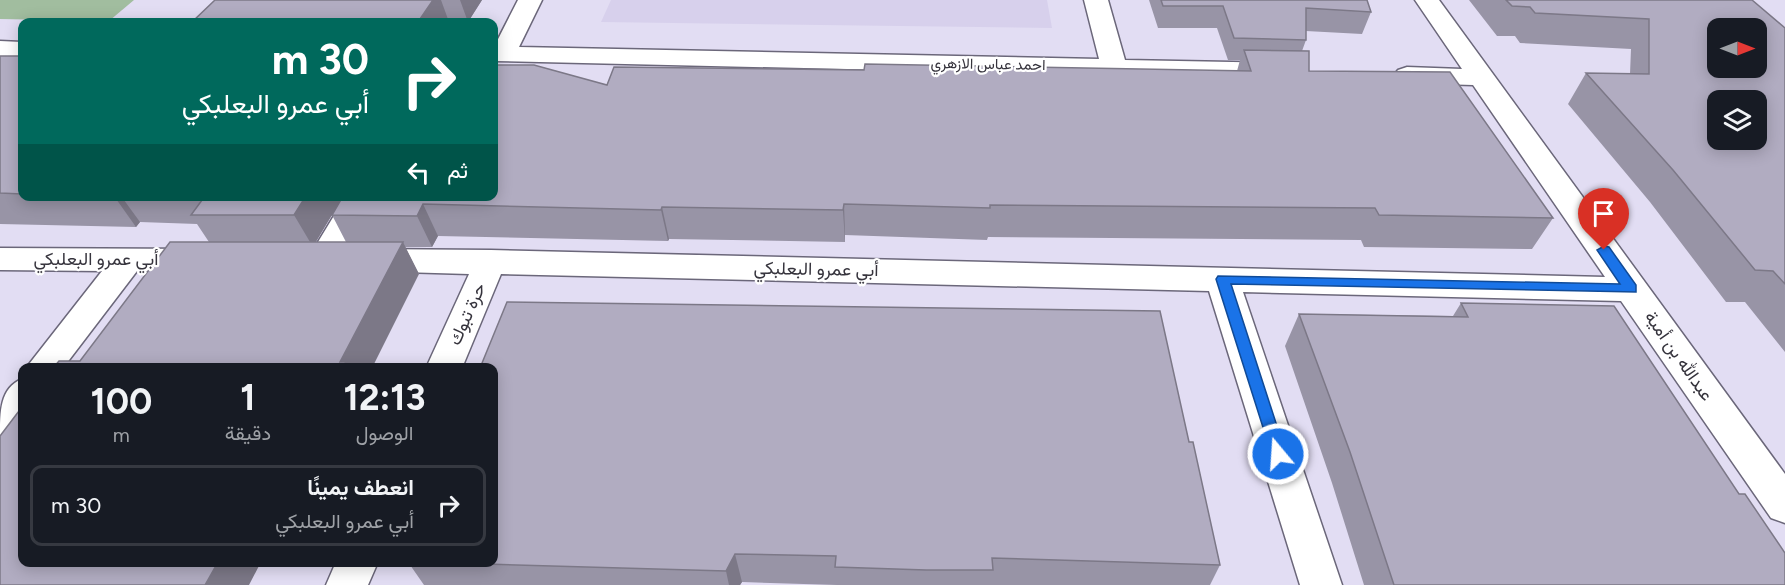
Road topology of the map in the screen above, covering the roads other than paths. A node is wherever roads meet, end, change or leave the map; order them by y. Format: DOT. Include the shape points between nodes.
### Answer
graph roads {
  1 [pos="530,0"];
  2 [pos="1096,0"];
  3 [pos="1427,0"];
  4 [pos="0,49"];
  5 [pos="18,49"];
  6 [pos="498,54"];
  7 [pos="1114,66"];
  8 [pos="1304,72"];
  9 [pos="1387,74"];
  10 [pos="1482,77"];
  11 [pos="358,201"];
  12 [pos="0,259"];
  13 [pos="129,259"];
  14 [pos="232,260"];
  15 [pos="289,260"];
  16 [pos="323,260"];
  17 [pos="491,261"];
  18 [pos="1222,279"];
  19 [pos="1631,289"];
  20 [pos="47,363"];
  21 [pos="446,363"];
  22 [pos="18,398"];
  23 [pos="0,422"];
  24 [pos="1785,506"];
  25 [pos="355,567"];
  26 [pos="346,585"];
  27 [pos="1321,585"];
  1 -- 6 [label="street"];
  2 -- 7 [label="street"];
  3 -- 10 [label="street, عبدالله بن أمية"];
  4 -- 5 [label="street"];
  6 -- 7 [label="street, احمد عباس الازهري"];
  7 -- 8 [label="street, احمد عباس الازهري"];
  9 -- 10 [label="street"];
  10 -- 19 [label="street, عبدالله بن أمية"];
  11 -- 16 [label="street"];
  12 -- 13 [label="street, أبي عمرو البعلبكي"];
  13 -- 14 [label="street, أبي عمرو البعلبكي"];
  13 -- 20 [label="street"];
  15 -- 16 [label="street, أبي عمرو البعلبكي"];
  16 -- 17 [label="street, أبي عمرو البعلبكي"];
  17 -- 18 [label="street, أبي عمرو البعلبكي"];
  17 -- 21 [label="street, حرة تبوك"];
  18 -- 19 [label="street, أبي عمرو البعلبكي"];
  18 -- 27 [label="street"];
  19 -- 24 [label="street, عبدالله بن أمية"];
  22 -- 23 [label="street"];
  25 -- 26 [label="street"];
}
